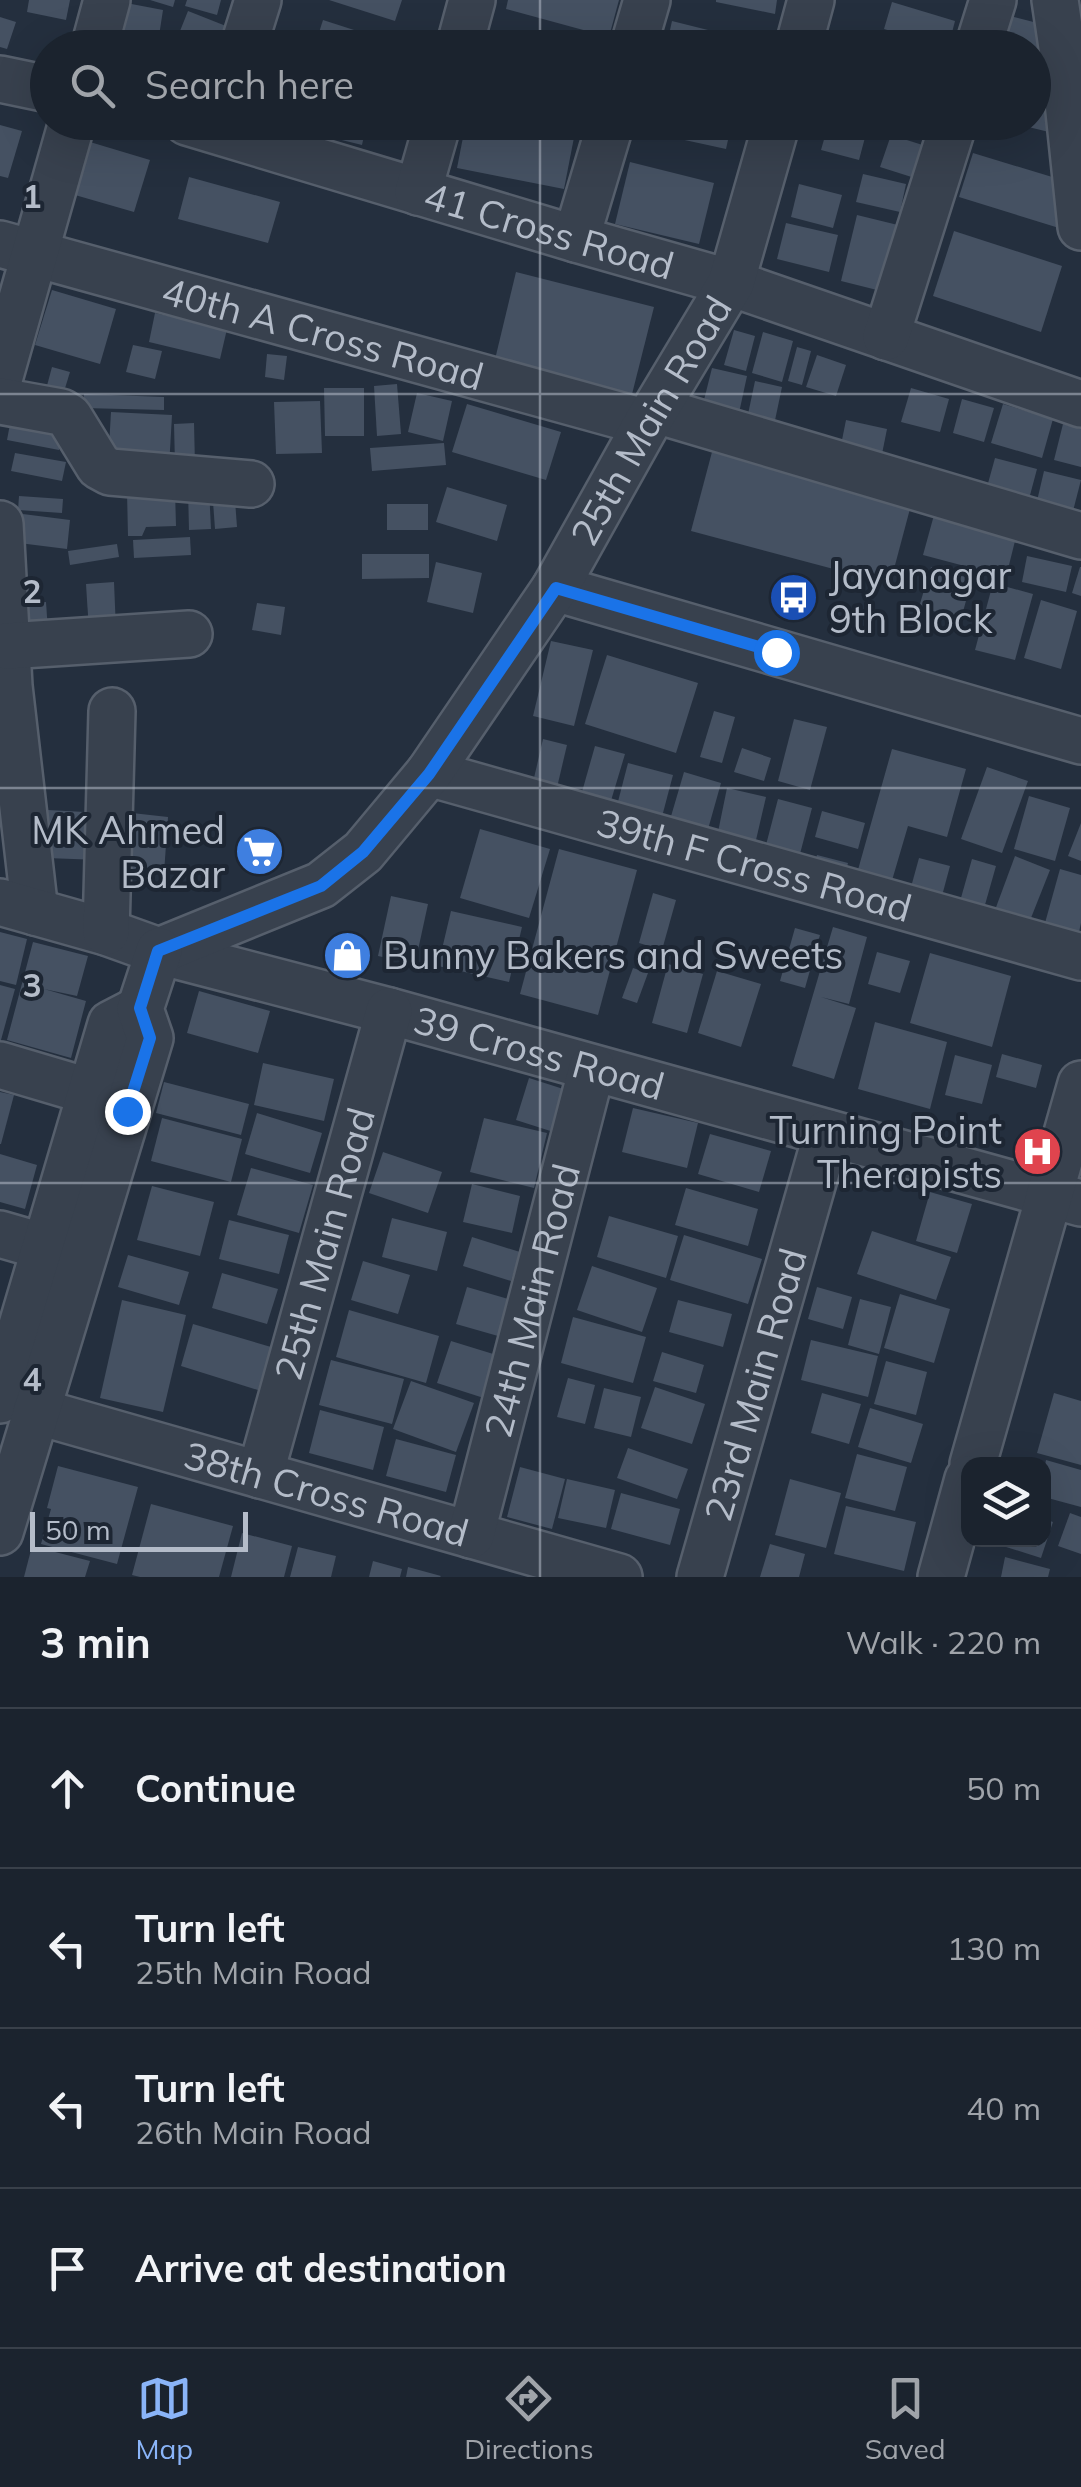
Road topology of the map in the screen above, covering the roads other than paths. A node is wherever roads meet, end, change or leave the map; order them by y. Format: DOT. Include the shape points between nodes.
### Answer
graph roads {
  1 [pos="107,0"];
  2 [pos="258,0"];
  3 [pos="472,0"];
  4 [pos="646,0"];
  5 [pos="812,0"];
  6 [pos="993,0"];
  7 [pos="1070,7"];
  8 [pos="99,30"];
  9 [pos="249,30"];
  10 [pos="464,30"];
  11 [pos="638,30"];
  12 [pos="803,30"];
  13 [pos="984,30"];
  14 [pos="0,79"];
  15 [pos="30,85"];
  16 [pos="64,140"];
  17 [pos="255,140"];
  18 [pos="433,140"];
  19 [pos="605,140"];
  20 [pos="772,140"];
  21 [pos="948,140"];
  22 [pos="418,192"];
  23 [pos="1081,227"];
  24 [pos="576,240"];
  25 [pos="17,249"];
  26 [pos="731,283"];
  27 [pos="886,338"];
  28 [pos="0,376"];
  29 [pos="0,401"];
  30 [pos="1081,404"];
  31 [pos="652,417"];
  32 [pos="251,484"];
  33 [pos="0,524"];
  34 [pos="1081,536"];
  35 [pos="556,588"];
  36 [pos="190,634"];
  37 [pos="7,646"];
  38 [pos="112,711"];
  39 [pos="1081,741"];
  40 [pos="429,774"];
  41 [pos="18,907"];
  42 [pos="106,932"];
  43 [pos="158,951"];
  44 [pos="1081,957"];
  45 [pos="140,1008"];
  46 [pos="388,1011"];
  47 [pos="0,1065"];
  48 [pos="592,1068"];
  49 [pos="1081,1084"];
  50 [pos="91,1092"];
  51 [pos="827,1133"];
  52 [pos="1065,1198"];
  53 [pos="0,1234"];
  54 [pos="45,1247"];
  55 [pos="18,1406"];
  56 [pos="975,1457"];
  57 [pos="260,1475"];
  58 [pos="961,1504"];
  59 [pos="0,1532"];
  60 [pos="472,1535"];
  61 [pos="619,1577"];
  62 [pos="700,1577"];
  63 [pos="941,1577"];
  1 -- 8 [label="street"];
  2 -- 9 [label="street"];
  3 -- 10 [label="street"];
  4 -- 11 [label="street"];
  5 -- 12 [label="street"];
  6 -- 13 [label="street"];
  7 -- 23 [label="street" via="1063,54"];
  14 -- 15 [label="street"];
  16 -- 25 [label="street"];
  17 -- 22 [label="street, 41 Cross Road"];
  18 -- 22 [label="street"];
  19 -- 24 [label="street"];
  20 -- 26 [label="street, 25th Main Road"];
  21 -- 27 [label="street"];
  22 -- 24 [label="street, 41 Cross Road"];
  24 -- 26 [label="street, 41 Cross Road"];
  25 -- 28 [label="street"];
  25 -- 31 [label="street, 40th A Cross Road"];
  26 -- 27 [label="street, 41 Cross Road"];
  26 -- 31 [label="street, 25th Main Road"];
  27 -- 30 [label="street, 41 Cross Road"];
  29 -- 32 [label="street" via="69,417 99,466 110,472"];
  31 -- 34 [label="street, 40th A Cross Road"];
  31 -- 35 [label="street, 25th Main Road"];
  33 -- 37 [label="street"];
  35 -- 39 [label="street"];
  35 -- 40 [label="street, 25th Main Road"];
  36 -- 37 [label="street"];
  37 -- 41 [label="street"];
  38 -- 42 [label="street"];
  40 -- 43 [label="street, 25th Main Road" via="363,852 321,886"];
  40 -- 44 [label="street, 39th F Cross Road"];
  41 -- 42 [label="street, 39 Cross Road"];
  42 -- 43 [label="street, 39 Cross Road"];
  43 -- 45 [label="street"];
  43 -- 46 [label="street, 39 Cross Road"];
  45 -- 50 [label="street" via="111,1024"];
  45 -- 55 [label="street" via="150,1038"];
  46 -- 48 [label="street, 39 Cross Road"];
  46 -- 57 [label="street, 25th Main Road"];
  47 -- 50 [label="street"];
  48 -- 51 [label="street, 39 Cross Road"];
  48 -- 60 [label="street, 24th Main Road"];
  49 -- 52 [label="street"];
  50 -- 54 [label="street"];
  51 -- 52 [label="street, 39 Cross Road"];
  51 -- 62 [label="street, 23rd Main Road"];
  52 -- 56 [label="street"];
  53 -- 54 [label="street"];
  54 -- 55 [label="street"];
  55 -- 57 [label="street, 38th Cross Road"];
  55 -- 59 [label="street"];
  57 -- 60 [label="street, 38th Cross Road"];
  58 -- 63 [label="street"];
  60 -- 61 [label="street, 38th Cross Road"];
}
